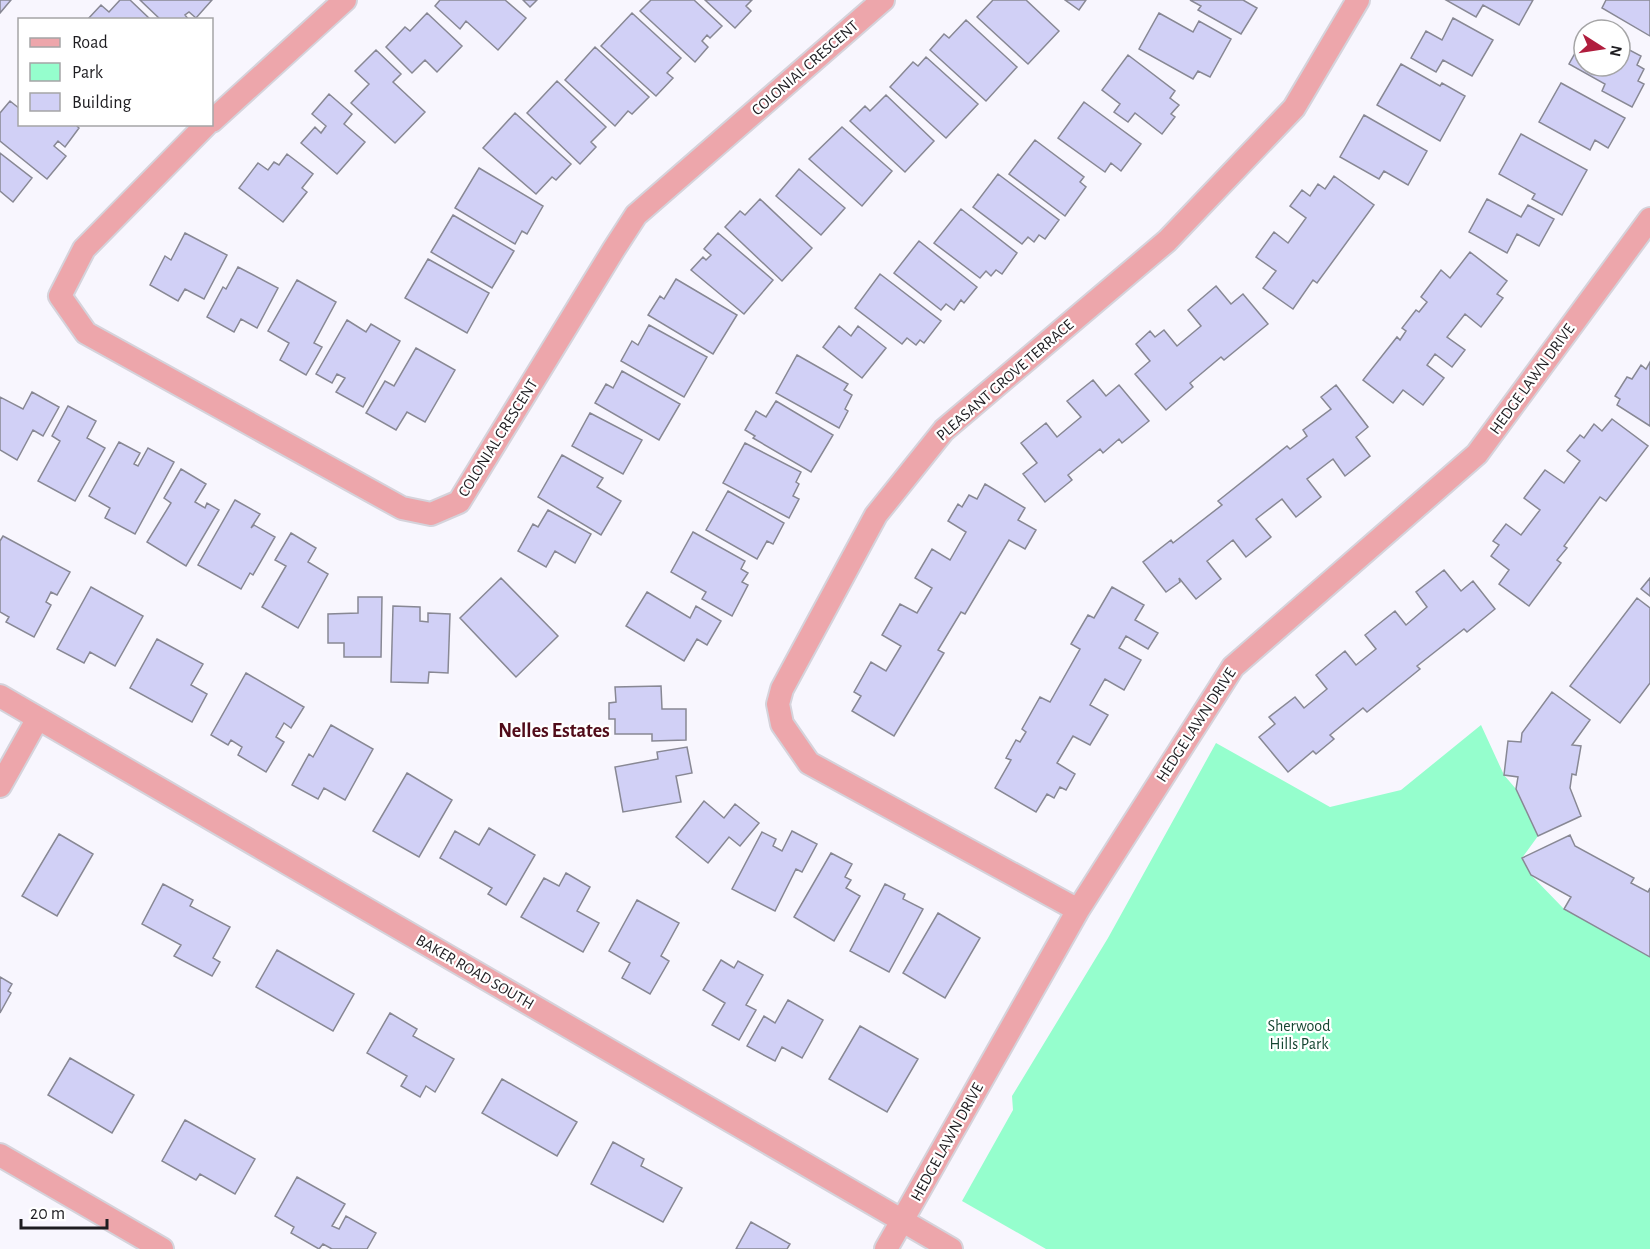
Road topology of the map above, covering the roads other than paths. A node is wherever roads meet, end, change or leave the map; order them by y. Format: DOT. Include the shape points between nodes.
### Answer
graph roads {
  1 [pos="345,0"];
  2 [pos="883,0"];
  3 [pos="1358,0"];
  4 [pos="213,120"];
  5 [pos="205,126"];
  6 [pos="1650,219"];
  7 [pos="0,696"];
  8 [pos="38,718"];
  9 [pos="0,786"];
  10 [pos="1078,910"];
  11 [pos="0,1155"];
  12 [pos="903,1221"];
  13 [pos="162,1249"];
  14 [pos="886,1249"];
  15 [pos="951,1249"];
  1 -- 4 [label="street"];
  2 -- 5 [label="street, COLONIAL CRESCENT" via="636,215 459,502 431,514 402,508 86,333 60,296 84,249"];
  3 -- 10 [label="street, PLEASANT GROVE TERRACE" via="1294,108 1167,241 944,430 876,515 782,689 778,704 782,724 809,763"];
  6 -- 10 [label="street, HEDGE LAWN DRIVE" via="1477,454 1233,666"];
  7 -- 8 [label="street, BAKER ROAD SOUTH"];
  8 -- 9 [label="street"];
  8 -- 12 [label="street, BAKER ROAD SOUTH"];
  10 -- 12 [label="street, HEDGE LAWN DRIVE"];
  11 -- 13 [label="street"];
  12 -- 14 [label="street, HEDGE LAWN DRIVE"];
  12 -- 15 [label="street, BAKER ROAD SOUTH"];
}
